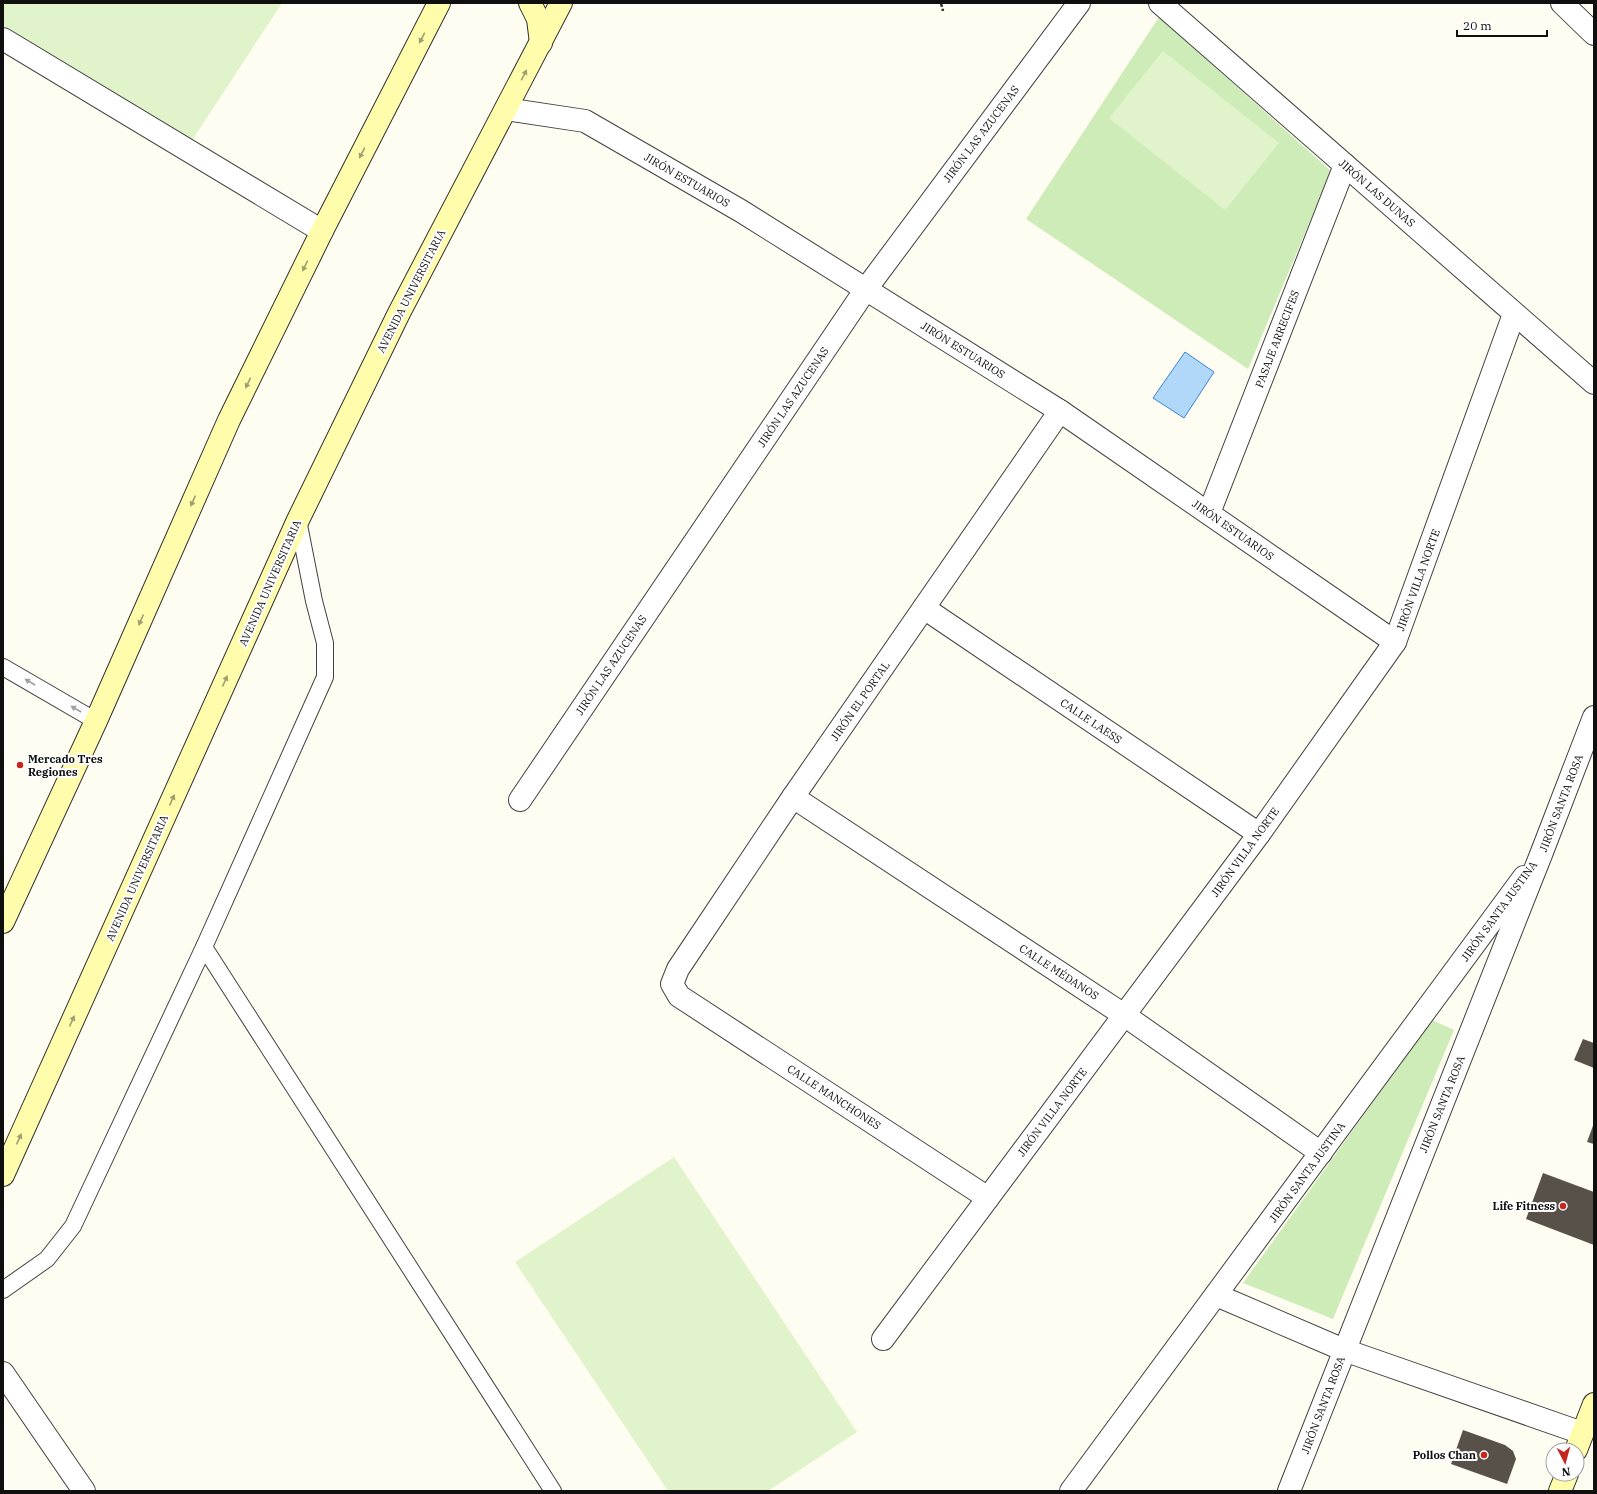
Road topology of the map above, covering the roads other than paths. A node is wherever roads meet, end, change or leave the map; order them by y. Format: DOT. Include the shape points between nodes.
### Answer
graph roads {
  1 [pos="439,3"];
  2 [pos="530,3"];
  3 [pos="562,3"];
  4 [pos="1080,3"];
  5 [pos="1160,3"];
  6 [pos="1562,3"];
  7 [pos="1594,34"];
  8 [pos="3,38"];
  9 [pos="541,43"];
  10 [pos="506,109"];
  11 [pos="1345,165"];
  12 [pos="322,231"];
  13 [pos="866,289"];
  14 [pos="1514,314"];
  15 [pos="1594,383"];
  16 [pos="1060,411"];
  17 [pos="1209,513"];
  18 [pos="298,520"];
  19 [pos="924,608"];
  20 [pos="1395,642"];
  21 [pos="3,667"];
  22 [pos="1594,717"];
  23 [pos="96,720"];
  24 [pos="793,797"];
  25 [pos="520,800"];
  26 [pos="1259,834"];
  27 [pos="1542,852"];
  28 [pos="3,922"];
  29 [pos="204,947"];
  30 [pos="679,996"];
  31 [pos="1124,1015"];
  32 [pos="1321,1153"];
  33 [pos="3,1175"];
  34 [pos="988,1198"];
  35 [pos="3,1290"];
  36 [pos="1216,1295"];
  37 [pos="883,1339"];
  38 [pos="1344,1350"];
  39 [pos="3,1373"];
  40 [pos="1594,1404"];
  41 [pos="1579,1442"];
  42 [pos="84,1491"];
  43 [pos="552,1491"];
  44 [pos="1072,1491"];
  45 [pos="1289,1491"];
  1 -- 12 [label="main road, one-way"];
  2 -- 9 [label="main road" via="538,19"];
  3 -- 9 [label="main road, AVENIDA UNIVERSITARIA"];
  4 -- 13 [label="street, JIRÓN LAS AZUCENAS"];
  5 -- 11 [label="street, JIRÓN LAS DUNAS"];
  6 -- 7 [label="street"];
  8 -- 12 [label="street"];
  10 -- 9 [label="main road, AVENIDA UNIVERSITARIA, one-way"];
  10 -- 13 [label="street, JIRÓN ESTUARIOS" via="585,121 741,211"];
  10 -- 18 [label="main road, AVENIDA UNIVERSITARIA" via="399,313"];
  11 -- 14 [label="street, JIRÓN LAS DUNAS"];
  11 -- 17 [label="street, PASAJE ARRECIFES"];
  12 -- 23 [label="main road, one-way" via="229,420"];
  13 -- 16 [label="street, JIRÓN ESTUARIOS"];
  13 -- 25 [label="street, JIRÓN LAS AZUCENAS"];
  14 -- 15 [label="street, JIRÓN LAS DUNAS"];
  14 -- 20 [label="street, JIRÓN VILLA NORTE"];
  16 -- 17 [label="street, JIRÓN ESTUARIOS"];
  16 -- 19 [label="street, JIRÓN EL PORTAL"];
  17 -- 20 [label="street, JIRÓN ESTUARIOS"];
  18 -- 29 [label="lane" via="325,643 324,678"];
  33 -- 18 [label="main road, AVENIDA UNIVERSITARIA, one-way"];
  19 -- 24 [label="street, JIRÓN EL PORTAL"];
  19 -- 26 [label="street, CALLE LAESS"];
  20 -- 26 [label="street, JIRÓN VILLA NORTE"];
  23 -- 21 [label="lane, one-way"];
  22 -- 27 [label="street, JIRÓN SANTA ROSA"];
  23 -- 28 [label="main road"];
  24 -- 30 [label="street, JIRÓN EL PORTAL" via="678,969 672,984"];
  24 -- 31 [label="street, CALLE MÉDANOS"];
  26 -- 31 [label="street, JIRÓN VILLA NORTE"];
  27 -- 32 [label="street, JIRÓN SANTA JUSTINA"];
  27 -- 38 [label="street, JIRÓN SANTA ROSA"];
  29 -- 35 [label="lane" via="73,1226 47,1259"];
  29 -- 43 [label="lane"];
  30 -- 34 [label="street, CALLE MANCHONES"];
  31 -- 32 [label="street, CALLE MÉDANOS"];
  31 -- 34 [label="street, JIRÓN VILLA NORTE"];
  32 -- 36 [label="street, JIRÓN SANTA JUSTINA"];
  34 -- 37 [label="street, JIRÓN VILLA NORTE"];
  36 -- 38 [label="street"];
  36 -- 44 [label="street, JIRÓN SANTA JUSTINA"];
  38 -- 41 [label="street"];
  38 -- 45 [label="street, JIRÓN SANTA ROSA"];
  39 -- 42 [label="street"];
  40 -- 41 [label="main road"];
}
